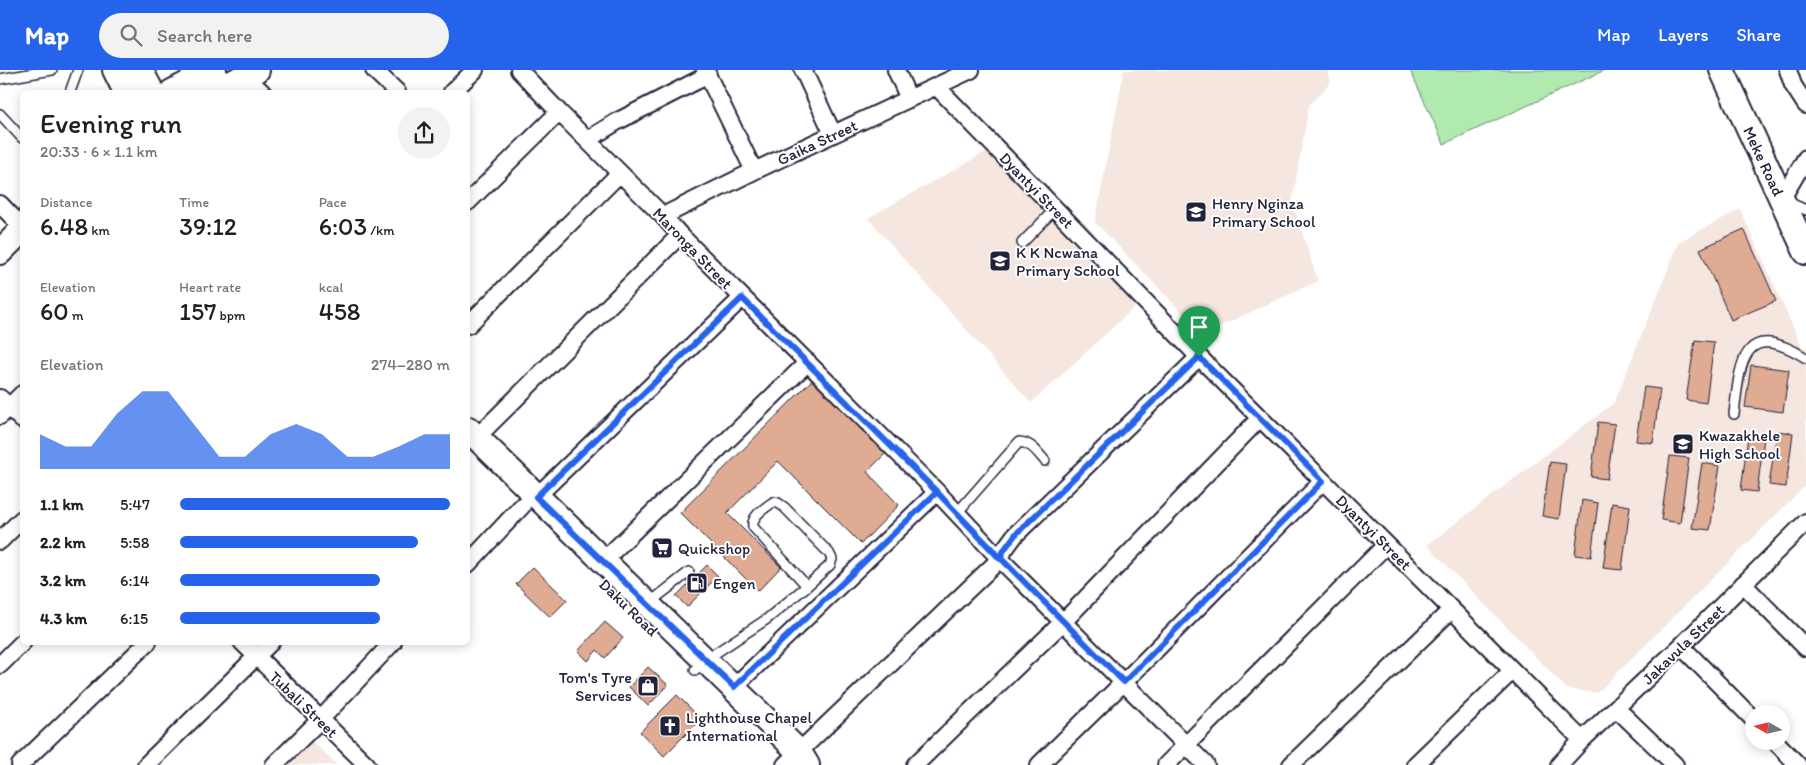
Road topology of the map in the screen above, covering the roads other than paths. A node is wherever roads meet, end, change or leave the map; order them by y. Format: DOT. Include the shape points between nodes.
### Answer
graph roads {
  1 [pos="52,70"];
  2 [pos="78,70"];
  3 [pos="115,70"];
  4 [pos="140,70"];
  5 [pos="214,70"];
  6 [pos="374,70"];
  7 [pos="475,70"];
  8 [pos="520,70"];
  9 [pos="803,70"];
  10 [pos="896,70"];
  11 [pos="971,70"];
  12 [pos="1722,70"];
  13 [pos="1788,70"];
  14 [pos="251,73"];
  15 [pos="707,73"];
  16 [pos="0,79"];
  17 [pos="937,87"];
  18 [pos="71,90"];
  19 [pos="125,90"];
  20 [pos="151,90"];
  21 [pos="176,90"];
  22 [pos="218,90"];
  23 [pos="261,90"];
  24 [pos="395,90"];
  25 [pos="454,90"];
  26 [pos="909,99"];
  27 [pos="1806,105"];
  28 [pos="559,112"];
  29 [pos="0,114"];
  30 [pos="833,134"];
  31 [pos="20,136"];
  32 [pos="588,140"];
  33 [pos="1806,158"];
  34 [pos="754,171"];
  35 [pos="620,173"];
  36 [pos="1782,198"];
  37 [pos="470,200"];
  38 [pos="0,204"];
  39 [pos="1055,209"];
  40 [pos="1806,210"];
  41 [pos="663,216"];
  42 [pos="20,223"];
  43 [pos="20,225"];
  44 [pos="20,225"];
  45 [pos="680,235"];
  46 [pos="0,238"];
  47 [pos="1022,243"];
  48 [pos="0,252"];
  49 [pos="1806,252"];
  50 [pos="742,298"];
  51 [pos="470,323"];
  52 [pos="1199,357"];
  53 [pos="1806,358"];
  54 [pos="808,362"];
  55 [pos="20,395"];
  56 [pos="3,407"];
  57 [pos="1734,414"];
  58 [pos="1260,418"];
  59 [pos="20,419"];
  60 [pos="470,438"];
  61 [pos="1045,461"];
  62 [pos="1323,481"];
  63 [pos="937,492"];
  64 [pos="529,502"];
  65 [pos="957,513"];
  66 [pos="20,521"];
  67 [pos="1806,522"];
  68 [pos="0,541"];
  69 [pos="1386,544"];
  70 [pos="1000,559"];
  71 [pos="603,561"];
  72 [pos="470,562"];
  73 [pos="689,572"];
  74 [pos="1743,584"];
  75 [pos="807,586"];
  76 [pos="648,604"];
  77 [pos="1451,610"];
  78 [pos="1064,621"];
  79 [pos="20,645"];
  80 [pos="145,645"];
  81 [pos="245,645"];
  82 [pos="268,645"];
  83 [pos="391,645"];
  84 [pos="1681,646"];
  85 [pos="1806,648"];
  86 [pos="256,657"];
  87 [pos="0,665"];
  88 [pos="700,665"];
  89 [pos="1512,671"];
  90 [pos="1124,682"];
  91 [pos="734,687"];
  92 [pos="1616,708"];
  93 [pos="1745,711"];
  94 [pos="321,719"];
  95 [pos="1582,740"];
  96 [pos="1187,745"];
  97 [pos="1784,750"];
  98 [pos="794,762"];
  99 [pos="20,765"];
  100 [pos="146,765"];
  101 [pos="274,765"];
  102 [pos="367,765"];
  103 [pos="915,765"];
  104 [pos="1039,765"];
  105 [pos="1166,765"];
  106 [pos="1206,765"];
  107 [pos="1291,765"];
  108 [pos="1416,765"];
  109 [pos="1559,765"];
  110 [pos="1675,765"];
  111 [pos="1798,765"];
  1 -- 16 [label="lane"];
  2 -- 18 [label="lane"];
  3 -- 19 [label="street"];
  4 -- 20 [label="street"];
  5 -- 21 [label="street"];
  6 -- 24 [label="street"];
  7 -- 25 [label="street"];
  8 -- 28 [label="street, Maronga Street"];
  9 -- 30 [label="street"];
  10 -- 26 [label="street"];
  11 -- 17 [label="street, Gaika Street"];
  12 -- 36 [label="street, Meke Road"];
  13 -- 27 [label="street"];
  14 -- 22 [label="street"];
  14 -- 23 [label="street"];
  15 -- 32 [label="street"];
  15 -- 34 [label="street"];
  17 -- 26 [label="street, Gaika Street"];
  17 -- 39 [label="street, Dyantyi Street"];
  26 -- 30 [label="street, Gaika Street"];
  28 -- 32 [label="street, Maronga Street"];
  28 -- 37 [label="street"];
  29 -- 31 [label="lane"];
  30 -- 34 [label="street, Gaika Street"];
  32 -- 35 [label="street, Maronga Street"];
  33 -- 36 [label="street"];
  34 -- 41 [label="street, Gaika Street"];
  35 -- 41 [label="street, Maronga Street"];
  35 -- 51 [label="street"];
  36 -- 40 [label="lane"];
  36 -- 49 [label="street, Meke Road"];
  38 -- 42 [label="street"];
  39 -- 47 [label="lane"];
  39 -- 52 [label="street, Dyantyi Street"];
  41 -- 45 [label="street, Maronga Street"];
  43 -- 46 [label="street"];
  44 -- 48 [label="street"];
  45 -- 50 [label="street, Maronga Street"];
  45 -- 60 [label="street"];
  50 -- 54 [label="street, Maronga Street"];
  50 -- 64 [label="street"];
  52 -- 58 [label="street, Dyantyi Street"];
  52 -- 70 [label="street" via="1015,535"];
  53 -- 57 [label="lane" via="1763,342 1751,346 1742,362"];
  54 -- 63 [label="street, Maronga Street"];
  54 -- 71 [label="street"];
  55 -- 56 [label="street"];
  56 -- 59 [label="street"];
  58 -- 62 [label="street, Dyantyi Street"];
  58 -- 78 [label="street"];
  60 -- 64 [label="street, Daku Road"];
  61 -- 65 [label="lane" via="1031,445 1019,442"];
  62 -- 69 [label="street, Dyantyi Street"];
  62 -- 90 [label="street"];
  63 -- 65 [label="street, Maronga Street"];
  63 -- 91 [label="street"];
  64 -- 71 [label="street, Daku Road"];
  64 -- 72 [label="street"];
  64 -- 88 [label="street, Daku Road"];
  65 -- 70 [label="street, Maronga Street"];
  66 -- 68 [label="street"];
  67 -- 74 [label="street, Jakavula Street"];
  69 -- 77 [label="street, Dyantyi Street"];
  69 -- 96 [label="street"];
  70 -- 78 [label="street, Maronga Street"];
  70 -- 98 [label="street"];
  71 -- 76 [label="street, Daku Road"];
  73 -- 76 [label="lane"];
  74 -- 84 [label="street, Jakavula Street"];
  74 -- 85 [label="street"];
  75 -- 75 [label="lane" via="830,565 831,556 784,507 773,502 755,517 753,527"];
  75 -- 88 [label="lane" via="768,619"];
  76 -- 88 [label="street, Daku Road"];
  77 -- 89 [label="street, Dyantyi Street"];
  77 -- 107 [label="street"];
  78 -- 90 [label="street, Maronga Street"];
  78 -- 103 [label="street"];
  79 -- 87 [label="street"];
  80 -- 99 [label="street"];
  81 -- 86 [label="street, Tubali Street"];
  82 -- 86 [label="street"];
  83 -- 94 [label="street"];
  84 -- 92 [label="street, Jakavula Street"];
  84 -- 93 [label="street"];
  86 -- 94 [label="street, Tubali Street"];
  86 -- 100 [label="street"];
  88 -- 91 [label="street, Daku Road"];
  88 -- 98 [label="street, Daku Road"];
  89 -- 95 [label="street, Dyantyi Street"];
  89 -- 108 [label="street"];
  90 -- 96 [label="street, Maronga Street"];
  90 -- 104 [label="street"];
  91 -- 98 [label="street, Daku Road"];
  92 -- 95 [label="street, Jakavula Street"];
  92 -- 110 [label="street"];
  94 -- 101 [label="street"];
  94 -- 102 [label="street, Tubali Street"];
  95 -- 109 [label="street, Jakavula Street"];
  96 -- 105 [label="street"];
  96 -- 106 [label="street, Maronga Street"];
  97 -- 111 [label="street"];
}
